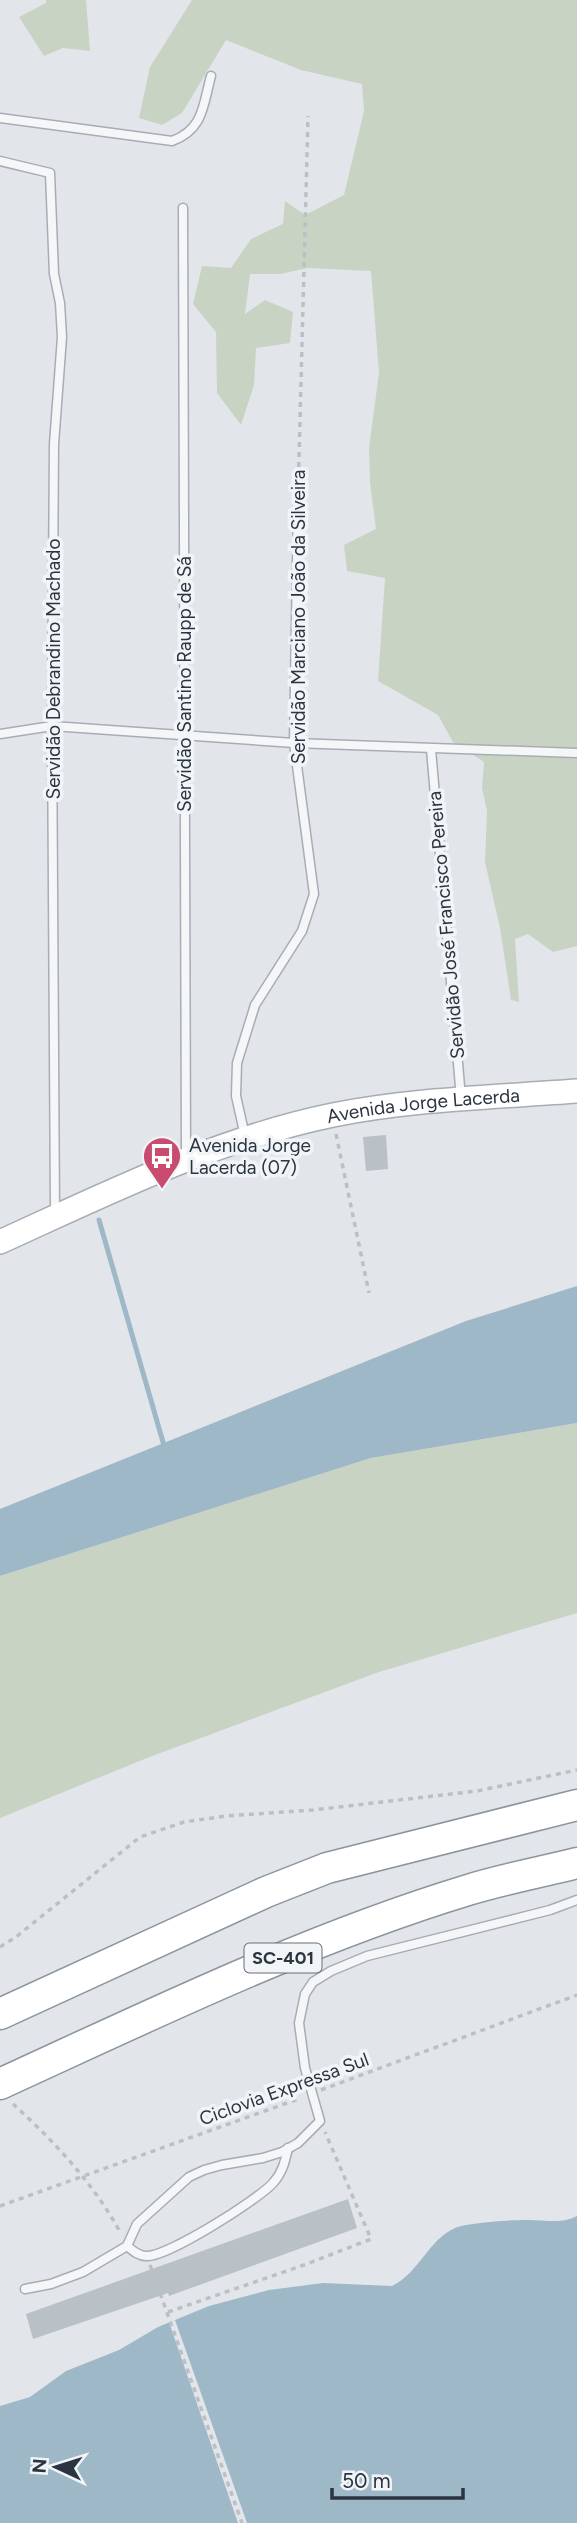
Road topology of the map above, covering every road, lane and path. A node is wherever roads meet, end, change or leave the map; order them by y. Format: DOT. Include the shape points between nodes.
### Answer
graph roads {
  1 [pos="211,76"];
  2 [pos="308,116"];
  3 [pos="0,118"];
  4 [pos="0,160"];
  5 [pos="183,208"];
  6 [pos="298,506"];
  7 [pos="52,726"];
  8 [pos="0,734"];
  9 [pos="184,736"];
  10 [pos="295,743"];
  11 [pos="431,749"];
  12 [pos="577,753"];
  13 [pos="577,1091"];
  14 [pos="461,1100"];
  15 [pos="332,1115"];
  16 [pos="246,1140"];
  17 [pos="186,1159"];
  18 [pos="55,1217"];
  19 [pos="0,1242"];
  20 [pos="369,1293"];
  21 [pos="577,1769"];
  22 [pos="577,1805"];
  23 [pos="577,1863"];
  24 [pos="577,1900"];
  25 [pos="0,1947"];
  26 [pos="577,1995"];
  27 [pos="0,2014"];
  28 [pos="4,2092"];
  29 [pos="311,2094"];
  30 [pos="320,2121"];
  31 [pos="288,2148"];
  32 [pos="81,2177"];
  33 [pos="0,2206"];
  34 [pos="127,2246"];
  35 [pos="147,2257"];
  36 [pos="25,2288"];
  37 [pos="168,2312"];
  38 [pos="242,2523"];
  1 -- 3 [label="lane" via="194,129 172,141"];
  2 -- 6 [label="path, Servidão Marciano João da Silveira"];
  4 -- 7 [label="lane, Servidão Debrandino Machado" via="50,173 54,274 62,328 54,444"];
  5 -- 9 [label="lane, Servidão Santino Raupp de Sá"];
  6 -- 10 [label="lane, Servidão Marciano João da Silveira"];
  7 -- 8 [label="lane"];
  7 -- 9 [label="lane"];
  7 -- 18 [label="lane, Servidão Debrandino Machado"];
  9 -- 10 [label="lane"];
  9 -- 17 [label="lane, Servidão Santino Raupp de Sá"];
  10 -- 11 [label="lane"];
  10 -- 16 [label="lane, Servidão Marciano João da Silveira" via="313,894 302,931 255,1005 237,1063 236,1096"];
  11 -- 12 [label="lane"];
  11 -- 14 [label="lane, Servidão José Francisco Pereira"];
  13 -- 14 [label="main road, Avenida Jorge Lacerda"];
  14 -- 15 [label="main road, Avenida Jorge Lacerda"];
  15 -- 16 [label="main road, Avenida Jorge Lacerda"];
  15 -- 20 [label="path"];
  16 -- 17 [label="main road, Avenida Jorge Lacerda"];
  17 -- 18 [label="main road, Avenida Jorge Lacerda"];
  18 -- 19 [label="main road, Avenida Jorge Lacerda"];
  21 -- 25 [label="path" via="477,1791 184,1822 140,1837"];
  22 -- 27 [label="highway" via="327,1868"];
  23 -- 28 [label="highway, SC-401" via="469,1889 332,1939 132,2024"];
  24 -- 29 [label="lane" via="368,1956 313,1982 305,1994 299,2023"];
  26 -- 29 [label="path, Ciclovia Expressa Sul"];
  28 -- 32 [label="path"];
  29 -- 30 [label="lane"];
  29 -- 32 [label="path, Ciclovia Expressa Sul"];
  30 -- 31 [label="lane"];
  30 -- 37 [label="path" via="371,2239"];
  31 -- 34 [label="lane" via="189,2177 137,2224"];
  31 -- 35 [label="lane" via="284,2168 272,2184 184,2243"];
  32 -- 33 [label="path, Ciclovia Expressa Sul"];
  32 -- 34 [label="path"];
  34 -- 35 [label="lane"];
  34 -- 36 [label="lane" via="83,2272"];
  35 -- 37 [label="path"];
  37 -- 38 [label="path"];
}
